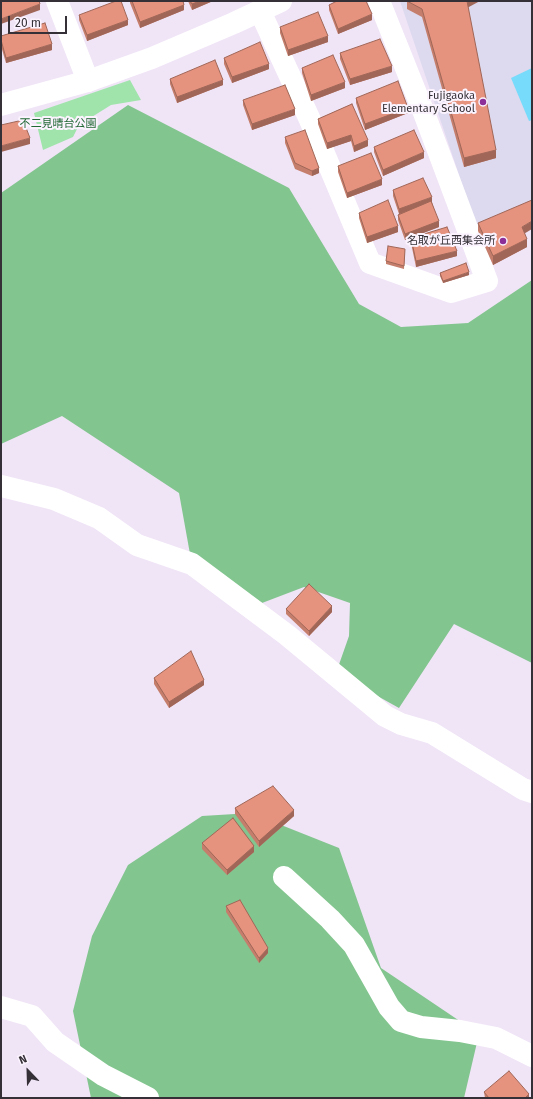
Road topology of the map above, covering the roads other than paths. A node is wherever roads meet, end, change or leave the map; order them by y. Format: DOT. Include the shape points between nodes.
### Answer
graph roads {
  1 [pos="57,1"];
  2 [pos="281,1"];
  3 [pos="379,1"];
  4 [pos="260,11"];
  5 [pos="88,81"];
  6 [pos="1,105"];
  7 [pos="1,486"];
  8 [pos="532,792"];
  9 [pos="284,877"];
  10 [pos="1,1007"];
  11 [pos="532,1056"];
  12 [pos="148,1098"];
  1 -- 5 [label="street"];
  2 -- 4 [label="street"];
  3 -- 4 [label="street" via="487,281 451,292 370,263 310,120"];
  4 -- 5 [label="street" via="152,58"];
  5 -- 6 [label="street"];
  7 -- 8 [label="street" via="54,498 99,518 137,545 192,564 287,635 385,716 401,724 432,733"];
  9 -- 11 [label="street" via="354,945 401,1021 421,1027 496,1038"];
  10 -- 12 [label="street" via="32,1016 54,1042 103,1075"];
}
